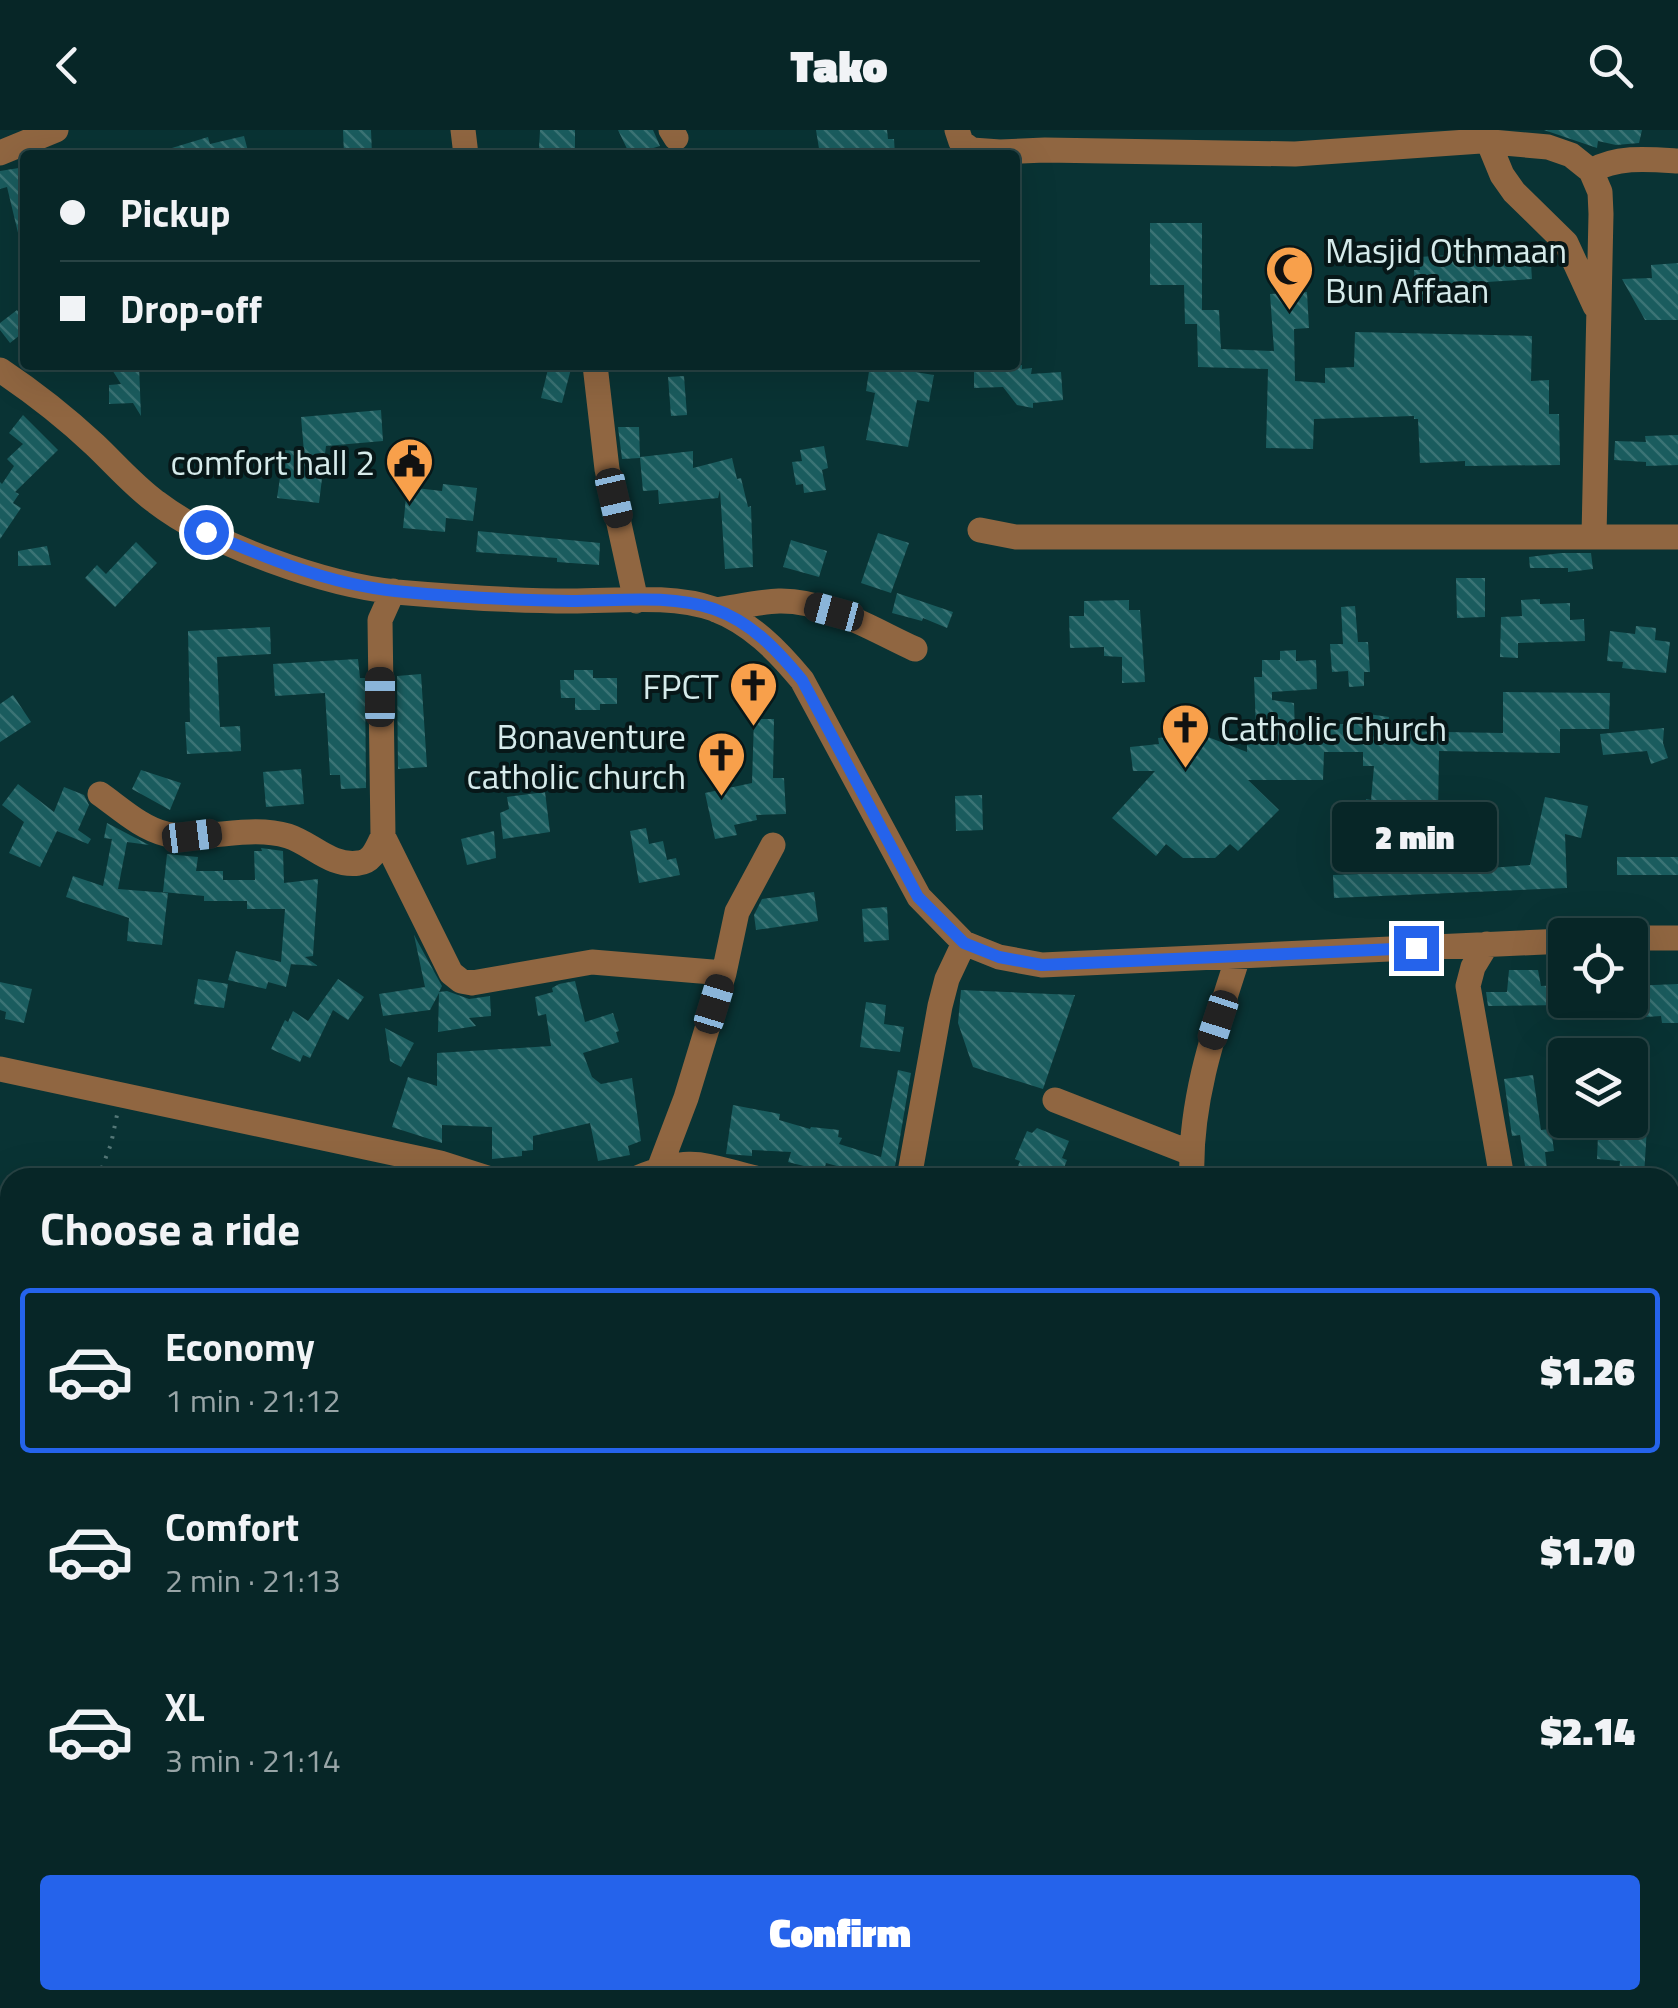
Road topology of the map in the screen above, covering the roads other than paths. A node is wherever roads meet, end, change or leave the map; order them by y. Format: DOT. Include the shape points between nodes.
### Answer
graph roads {
  1 [pos="56,130"];
  2 [pos="956,130"];
  3 [pos="1483,137"];
  4 [pos="972,150"];
  5 [pos="1020,151"];
  6 [pos="0,154"];
  7 [pos="1678,161"];
  8 [pos="1590,171"];
  9 [pos="1598,316"];
  10 [pos="0,370"];
  11 [pos="597,370"];
  12 [pos="980,530"];
  13 [pos="1594,536"];
  14 [pos="1678,537"];
  15 [pos="393,591"];
  16 [pos="636,601"];
  17 [pos="716,610"];
  18 [pos="915,649"];
  19 [pos="100,794"];
  20 [pos="383,836"];
  21 [pos="774,844"];
  22 [pos="1648,938"];
  23 [pos="1678,938"];
  24 [pos="1548,942"];
  25 [pos="964,943"];
  26 [pos="1487,944"];
  27 [pos="1238,957"];
  28 [pos="724,973"];
  29 [pos="0,1069"];
  30 [pos="1054,1100"];
  31 [pos="1192,1165"];
  32 [pos="433,1168"];
  33 [pos="651,1168"];
  34 [pos="667,1168"];
  35 [pos="714,1168"];
  36 [pos="910,1168"];
  37 [pos="1500,1168"];
  1 -- 6 [label="street"];
  2 -- 4 [label="street"];
  3 -- 5 [label="street" via="1295,154"];
  3 -- 8 [label="street" via="1548,147"];
  3 -- 9 [label="street" via="1514,192 1566,243"];
  7 -- 8 [label="street" via="1634,159"];
  8 -- 9 [label="street" via="1600,192"];
  9 -- 13 [label="street"];
  10 -- 15 [label="street" via="186,523 278,561"];
  11 -- 16 [label="street" via="608,468"];
  12 -- 13 [label="street" via="1016,536"];
  13 -- 14 [label="street"];
  15 -- 16 [label="street"];
  15 -- 20 [label="street" via="380,620"];
  16 -- 17 [label="street" via="683,601"];
  17 -- 18 [label="street" via="806,604"];
  17 -- 25 [label="street" via="752,628 802,680 918,897"];
  19 -- 20 [label="street" via="167,834 272,833 335,861 370,860"];
  20 -- 28 [label="street" via="450,973 460,981 592,962"];
  21 -- 28 [label="street" via="737,912"];
  22 -- 23 [label="street"];
  24 -- 26 [label="street"];
  25 -- 27 [label="street" via="1042,965"];
  25 -- 36 [label="street" via="940,1006"];
  26 -- 27 [label="street"];
  26 -- 37 [label="street" via="1468,986"];
  27 -- 31 [label="street" via="1208,1052"];
  28 -- 33 [label="street" via="686,1098"];
  29 -- 32 [label="street"];
  30 -- 31 [label="street"];
  34 -- 35 [label="street" via="690,1162"];
}
